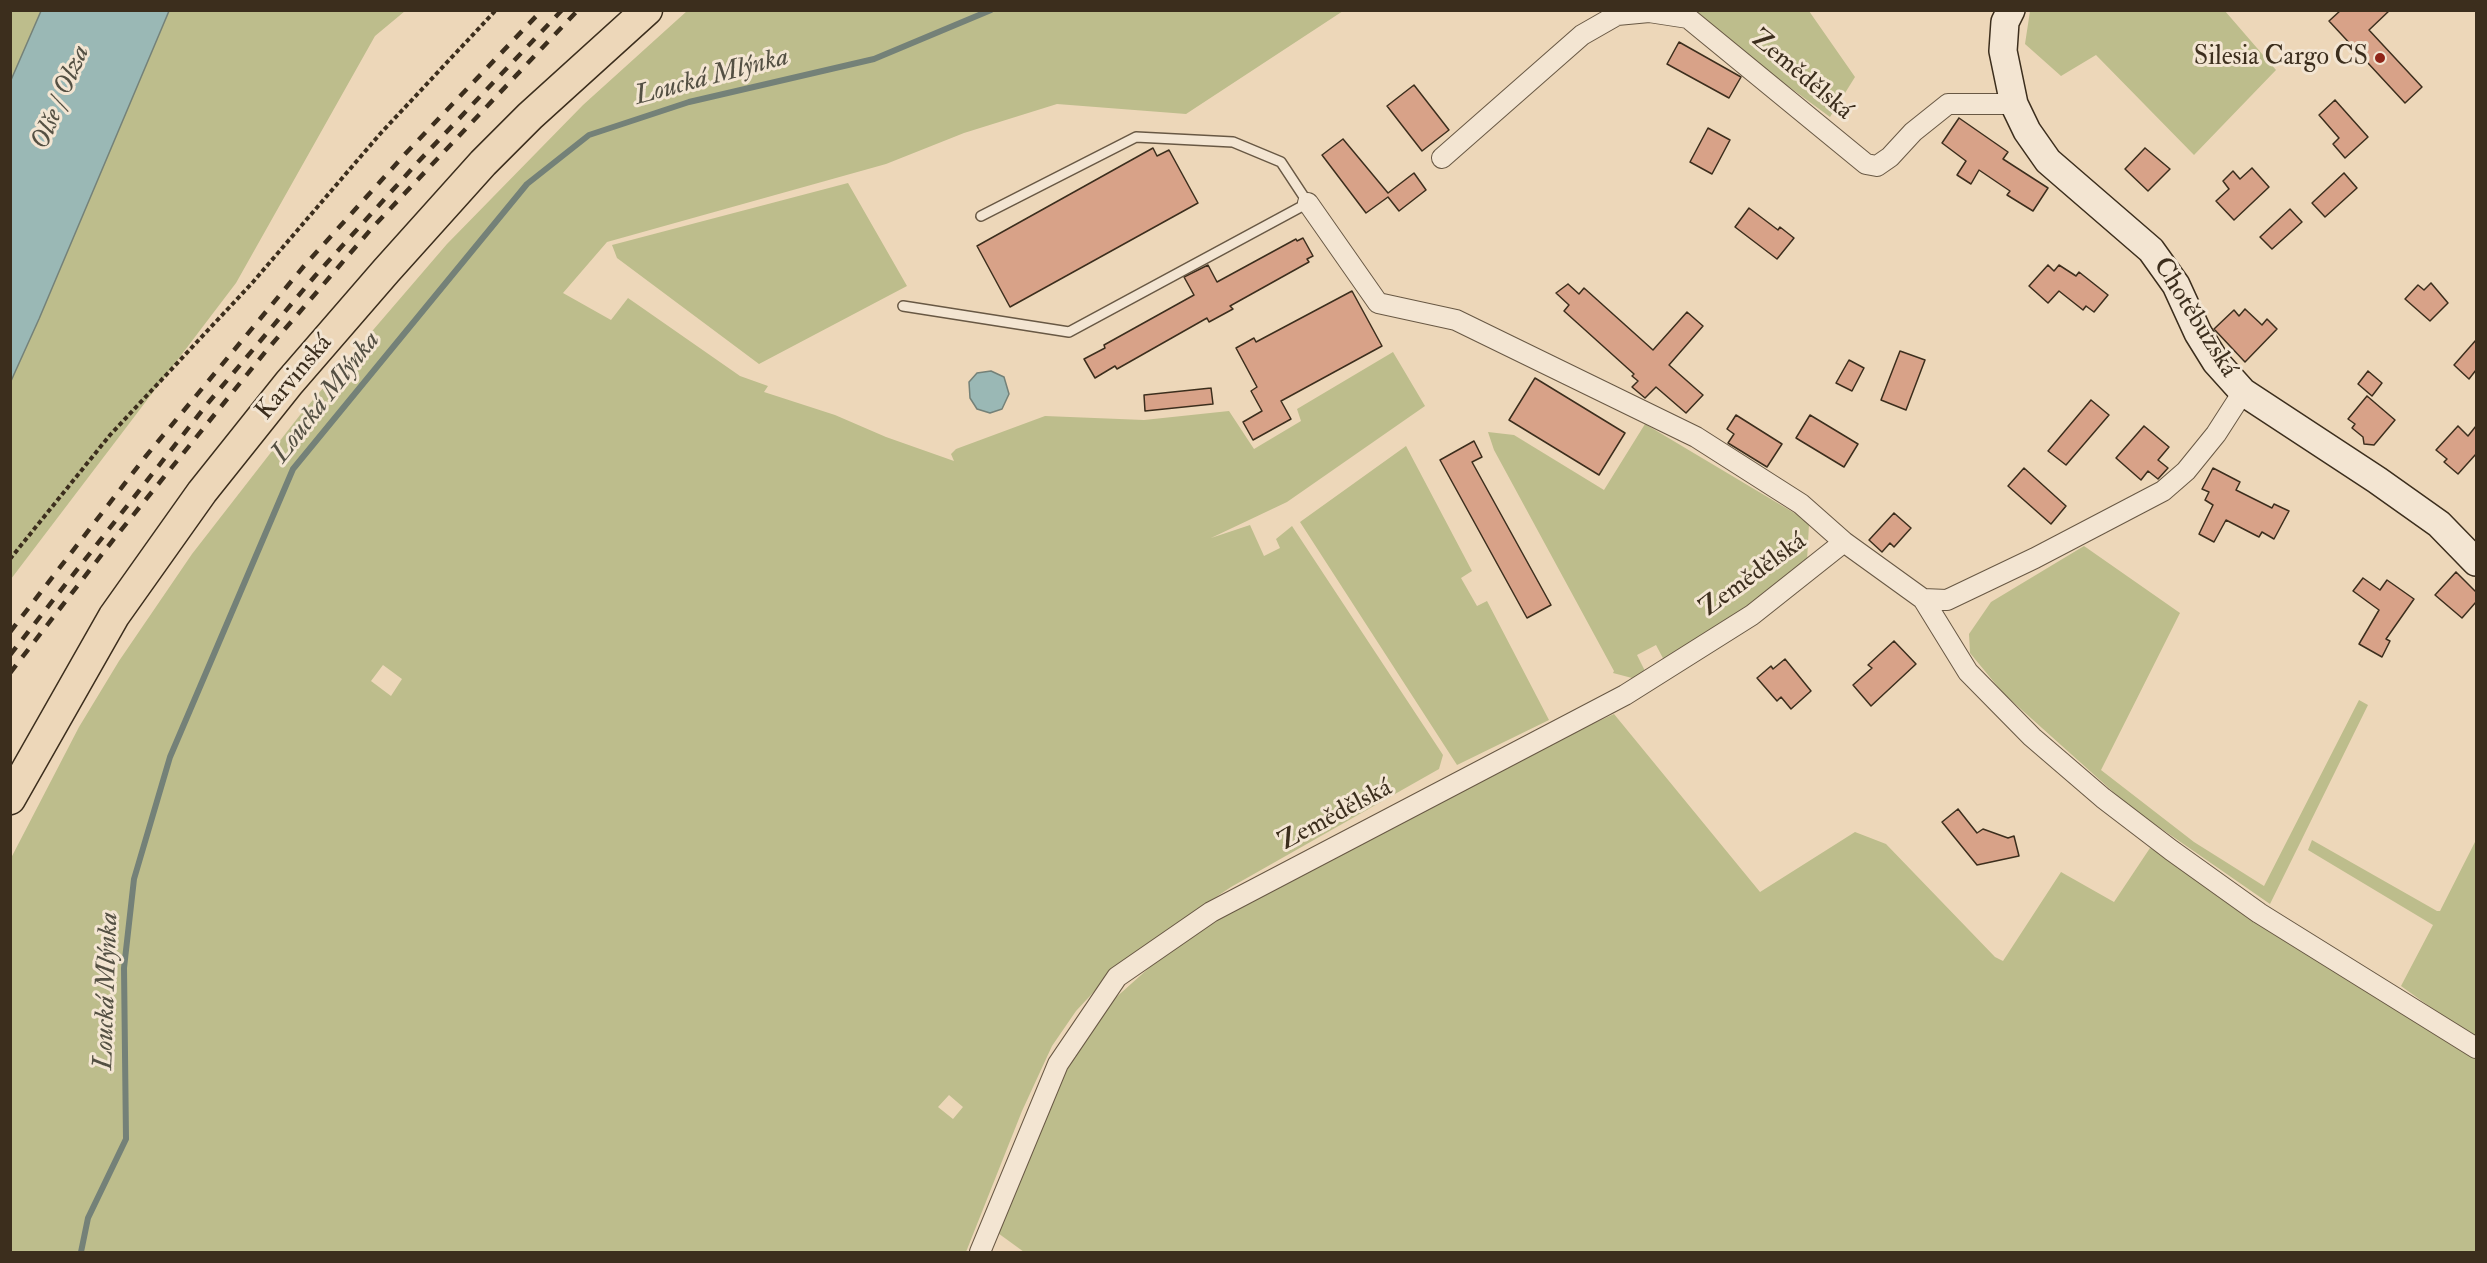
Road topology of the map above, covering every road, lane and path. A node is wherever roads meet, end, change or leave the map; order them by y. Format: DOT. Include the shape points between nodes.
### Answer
graph roads {
  1 [pos="496,10"];
  2 [pos="647,10"];
  3 [pos="2011,10"];
  4 [pos="2014,104"];
  5 [pos="1442,158"];
  6 [pos="1308,203"];
  7 [pos="981,216"];
  8 [pos="903,306"];
  9 [pos="2243,392"];
  10 [pos="1844,542"];
  11 [pos="10,559"];
  12 [pos="2476,562"];
  13 [pos="1923,600"];
  14 [pos="10,799"];
  15 [pos="2476,1048"];
  16 [pos="980,1252"];
  1 -- 11 [label="path" via="110,435"];
  2 -- 14 [label="main road, Karvinská" via="483,163 289,383 202,492 114,616"];
  3 -- 4 [label="street, Chotěbuzská" via="2003,51"];
  4 -- 5 [label="street, Zemědělská" via="1948,104 1890,157 1877,166 1866,164 1688,18 1649,12 1617,15 1582,35"];
  4 -- 9 [label="street, Chotěbuzská" via="2048,161 2151,250 2176,285 2216,362"];
  6 -- 7 [label="lane" via="1281,162 1233,142 1136,137"];
  6 -- 8 [label="lane" via="1069,332"];
  6 -- 10 [label="street, Zemědělská" via="1378,303 1456,320 1696,437 1802,504"];
  9 -- 12 [label="street, Chotěbuzská" via="2439,524"];
  9 -- 13 [label="street" via="2216,434 2186,471 2163,491 1947,600"];
  10 -- 13 [label="street, Zemědělská"];
  10 -- 16 [label="street, Zemědělská" via="1752,615 1625,695 1211,912 1117,977 1058,1064"];
  13 -- 15 [label="street" via="1968,672 2032,737 2103,798 2259,913"];
}
